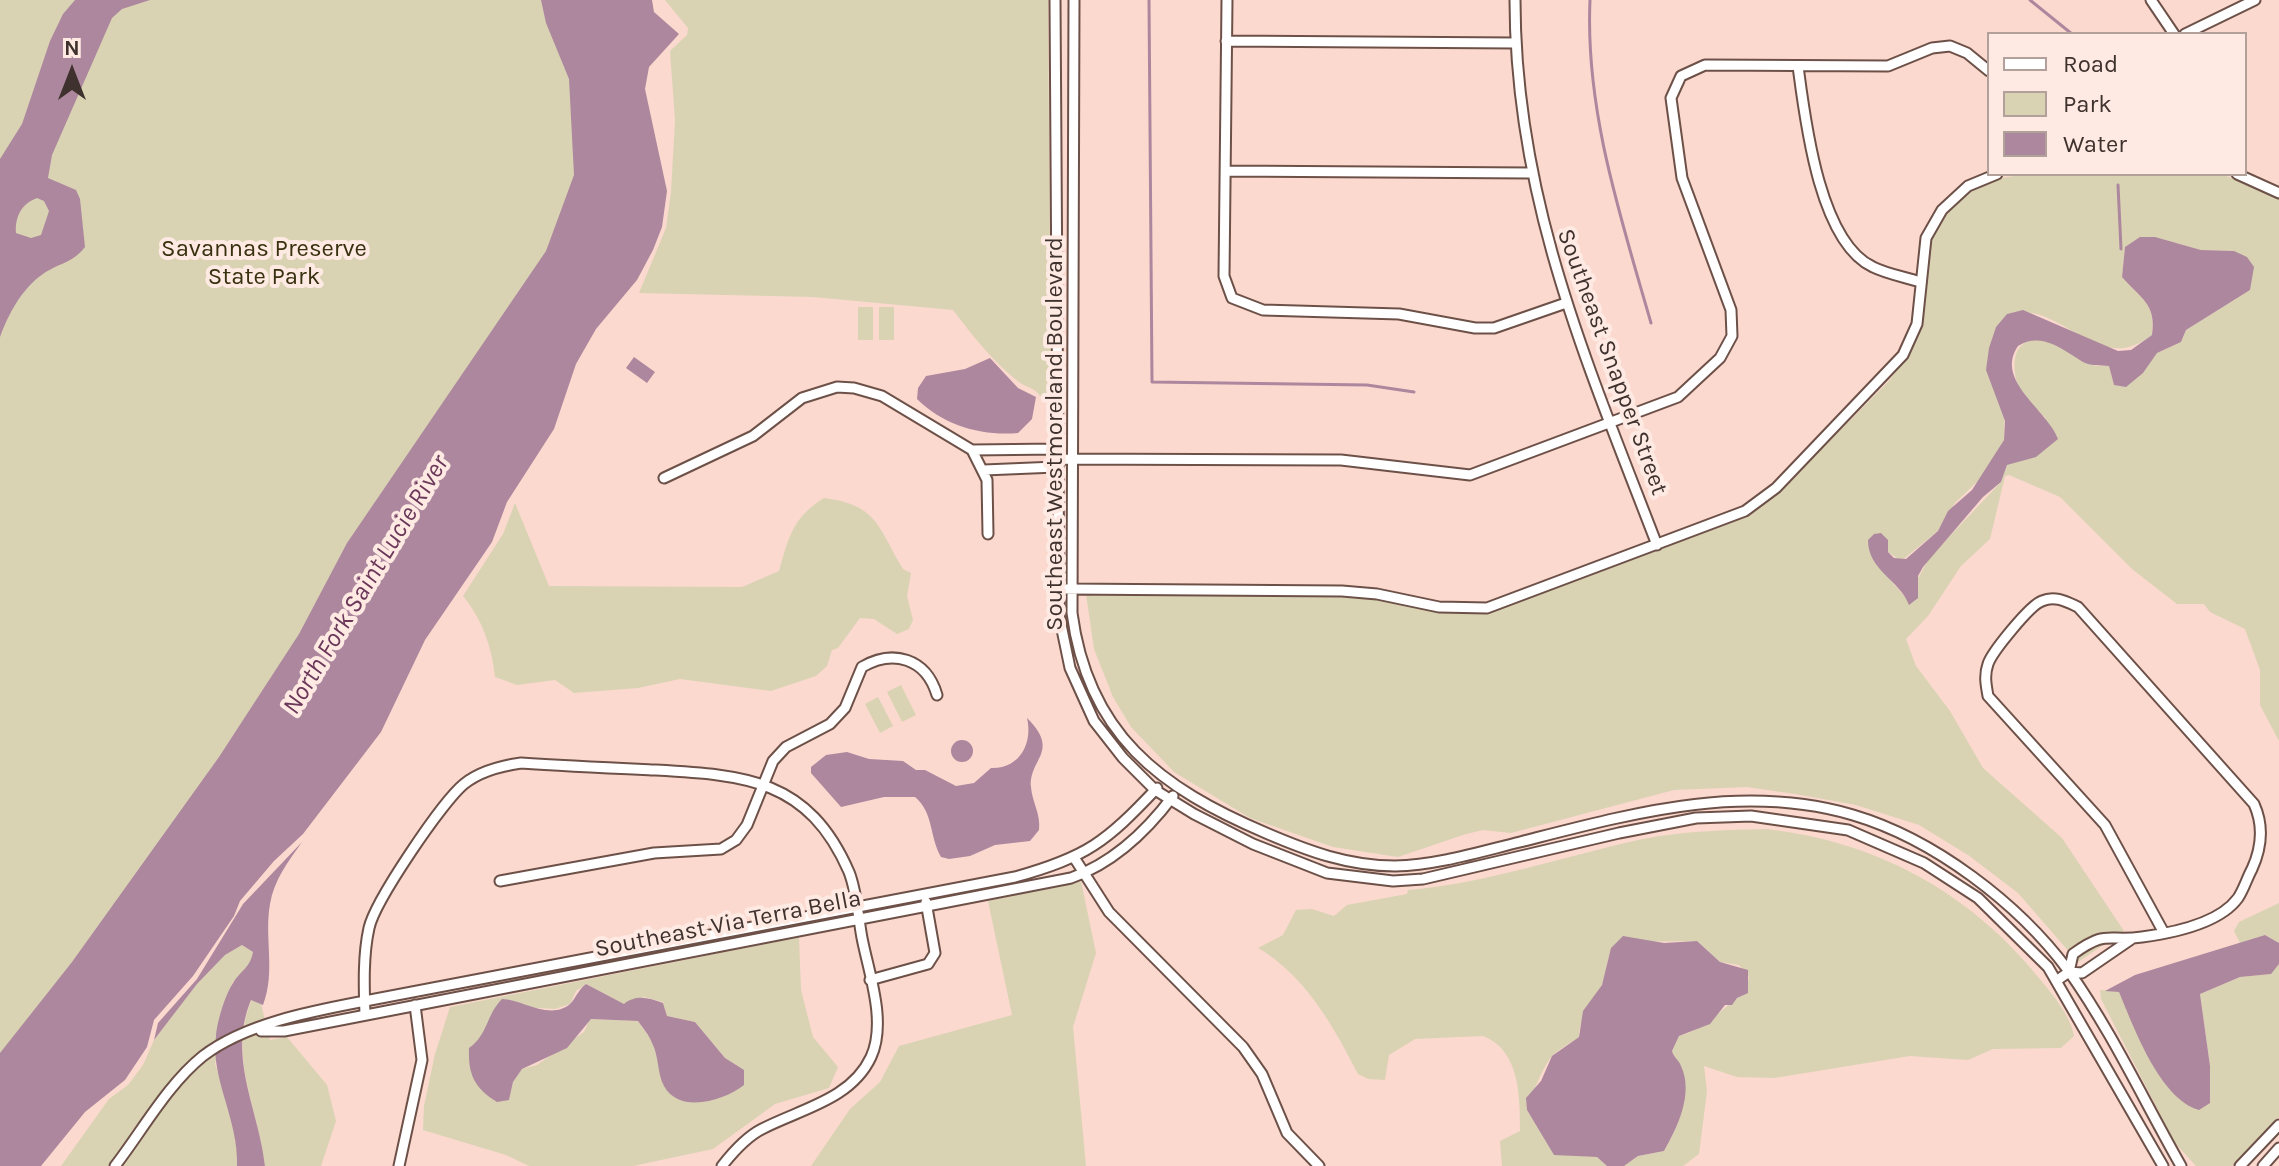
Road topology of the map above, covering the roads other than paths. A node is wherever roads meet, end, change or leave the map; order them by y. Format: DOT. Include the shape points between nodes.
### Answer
graph roads {
  1 [pos="1055,0"];
  2 [pos="1074,0"];
  3 [pos="1227,0"];
  4 [pos="1515,0"];
  5 [pos="2151,0"];
  6 [pos="2255,0"];
  7 [pos="2173,32"];
  8 [pos="2189,32"];
  9 [pos="1226,41"];
  10 [pos="1515,43"];
  11 [pos="1798,66"];
  12 [pos="1987,69"];
  13 [pos="1226,171"];
  14 [pos="1530,173"];
  15 [pos="1992,176"];
  16 [pos="2242,176"];
  17 [pos="2279,191"];
  18 [pos="1920,282"];
  19 [pos="1566,303"];
  20 [pos="1610,423"];
  21 [pos="972,450"];
  22 [pos="1072,458"];
  23 [pos="1056,459"];
  24 [pos="984,470"];
  25 [pos="664,478"];
  26 [pos="988,534"];
  27 [pos="1657,545"];
  28 [pos="1058,589"];
  29 [pos="1071,589"];
  30 [pos="937,695"];
  31 [pos="1164,779"];
  32 [pos="763,784"];
  33 [pos="1155,790"];
  34 [pos="1178,790"];
  35 [pos="1170,800"];
  36 [pos="1075,859"];
  37 [pos="1084,873"];
  38 [pos="500,881"];
  39 [pos="924,893"];
  40 [pos="856,906"];
  41 [pos="927,907"];
  42 [pos="858,919"];
  43 [pos="2164,933"];
  44 [pos="2133,938"];
  45 [pos="2069,972"];
  46 [pos="870,980"];
  47 [pos="2056,981"];
  48 [pos="365,1001"];
  49 [pos="415,1005"];
  50 [pos="365,1014"];
  51 [pos="254,1031"];
  52 [pos="2279,1125"];
  53 [pos="2279,1148"];
  54 [pos="115,1166"];
  55 [pos="399,1166"];
  56 [pos="722,1166"];
  57 [pos="1319,1166"];
  58 [pos="2163,1166"];
  59 [pos="2181,1166"];
  60 [pos="2240,1166"];
  61 [pos="2263,1166"];
  1 -- 23 [label="street, Southeast Westmoreland Boulevard"];
  2 -- 22 [label="street, Southeast Westmoreland Boulevard"];
  3 -- 9 [label="street"];
  4 -- 10 [label="street, Southeast Snapper Street"];
  5 -- 7 [label="street"];
  6 -- 8 [label="street"];
  9 -- 10 [label="street"];
  9 -- 13 [label="street"];
  10 -- 14 [label="street, Southeast Snapper Street"];
  11 -- 12 [label="street" via="1888,66 1950,46"];
  11 -- 18 [label="street" via="1807,134 1829,209 1850,250 1871,267"];
  11 -- 20 [label="street" via="1705,65 1681,76 1671,98 1682,178 1731,310 1732,336 1720,358 1678,397"];
  13 -- 14 [label="street"];
  13 -- 19 [label="street" via="1224,276 1232,298 1263,310 1399,314 1475,328 1494,328"];
  14 -- 19 [label="street, Southeast Snapper Street"];
  15 -- 18 [label="street" via="1968,186 1942,210 1926,238"];
  16 -- 17 [label="street"];
  18 -- 27 [label="street" via="1917,324 1903,355 1776,488 1745,511"];
  19 -- 20 [label="street, Southeast Snapper Street"];
  20 -- 22 [label="street" via="1470,475 1341,460"];
  20 -- 27 [label="street, Southeast Snapper Street"];
  21 -- 23 [label="street"];
  21 -- 24 [label="street"];
  21 -- 25 [label="street" via="882,396 837,387 802,398 753,436"];
  22 -- 23 [label="street"];
  22 -- 29 [label="street, Southeast Westmoreland Boulevard"];
  23 -- 24 [label="street"];
  23 -- 28 [label="street, Southeast Westmoreland Boulevard"];
  24 -- 26 [label="street"];
  27 -- 29 [label="street" via="1487,608 1464,610 1342,591"];
  28 -- 29 [label="street"];
  28 -- 33 [label="street, Southeast Westmoreland Boulevard" via="1062,637 1082,698 1123,758"];
  29 -- 31 [label="street, Southeast Westmoreland Boulevard" via="1075,639 1094,692 1106,716"];
  30 -- 32 [label="street" via="915,663 887,656 872,661 862,667 838,716 786,747"];
  31 -- 33 [label="street, Southeast Via Terra Bella"];
  31 -- 34 [label="street, Southeast Westmoreland Boulevard"];
  32 -- 38 [label="street" via="747,825 721,849 654,853"];
  32 -- 40 [label="street" via="791,798 817,821 850,876"];
  32 -- 48 [label="street" via="720,774 521,763 483,772 449,799 376,909 366,941"];
  33 -- 35 [label="street, Southeast Westmoreland Boulevard"];
  33 -- 36 [label="street, Southeast Via Terra Bella" via="1105,839"];
  34 -- 35 [label="street, Southeast Via Terra Bella"];
  34 -- 45 [label="street, Southeast Westmoreland Boulevard" via="1305,850 1358,864 1395,866 1455,858 1699,802 1753,799 1853,815 1930,849 1983,884"];
  35 -- 37 [label="street, Southeast Via Terra Bella" via="1134,841"];
  35 -- 47 [label="street, Southeast Westmoreland Boulevard" via="1302,865 1393,881 1458,873 1696,818 1751,816 1848,830 1924,863 1978,898"];
  36 -- 37 [label="street"];
  36 -- 39 [label="street, Southeast Via Terra Bella" via="1015,877"];
  37 -- 41 [label="street, Southeast Via Terra Bella"];
  37 -- 57 [label="street" via="1109,912 1243,1047 1262,1074 1287,1133"];
  39 -- 40 [label="street, Southeast Via Terra Bella"];
  39 -- 41 [label="street"];
  40 -- 42 [label="street"];
  40 -- 48 [label="street, Southeast Via Terra Bella"];
  41 -- 42 [label="street, Southeast Via Terra Bella"];
  41 -- 46 [label="street" via="935,953 928,964"];
  42 -- 46 [label="street"];
  42 -- 49 [label="street, Southeast Via Terra Bella"];
  43 -- 43 [label="street" via="2217,916 2237,899 2257,859 2261,820 2254,804 2078,607 2044,599 1988,662 1988,696 2105,825"];
  43 -- 44 [label="street"];
  44 -- 45 [label="street" via="2082,973"];
  44 -- 45 [label="street" via="2097,938 2073,954"];
  45 -- 47 [label="street"];
  45 -- 59 [label="street, Southeast Westmoreland Boulevard"];
  46 -- 56 [label="street" via="877,1036 870,1058 853,1081 833,1097 759,1130"];
  47 -- 58 [label="street, Southeast Westmoreland Boulevard"];
  48 -- 50 [label="street"];
  48 -- 51 [label="street, Southeast Via Terra Bella"];
  49 -- 50 [label="street, Southeast Via Terra Bella"];
  49 -- 55 [label="street" via="422,1060"];
  50 -- 51 [label="street, Southeast Via Terra Bella" via="284,1031"];
  51 -- 54 [label="street, Southeast Via Terra Bella" via="203,1057"];
  52 -- 60 [label="street"];
  53 -- 61 [label="street"];
}
